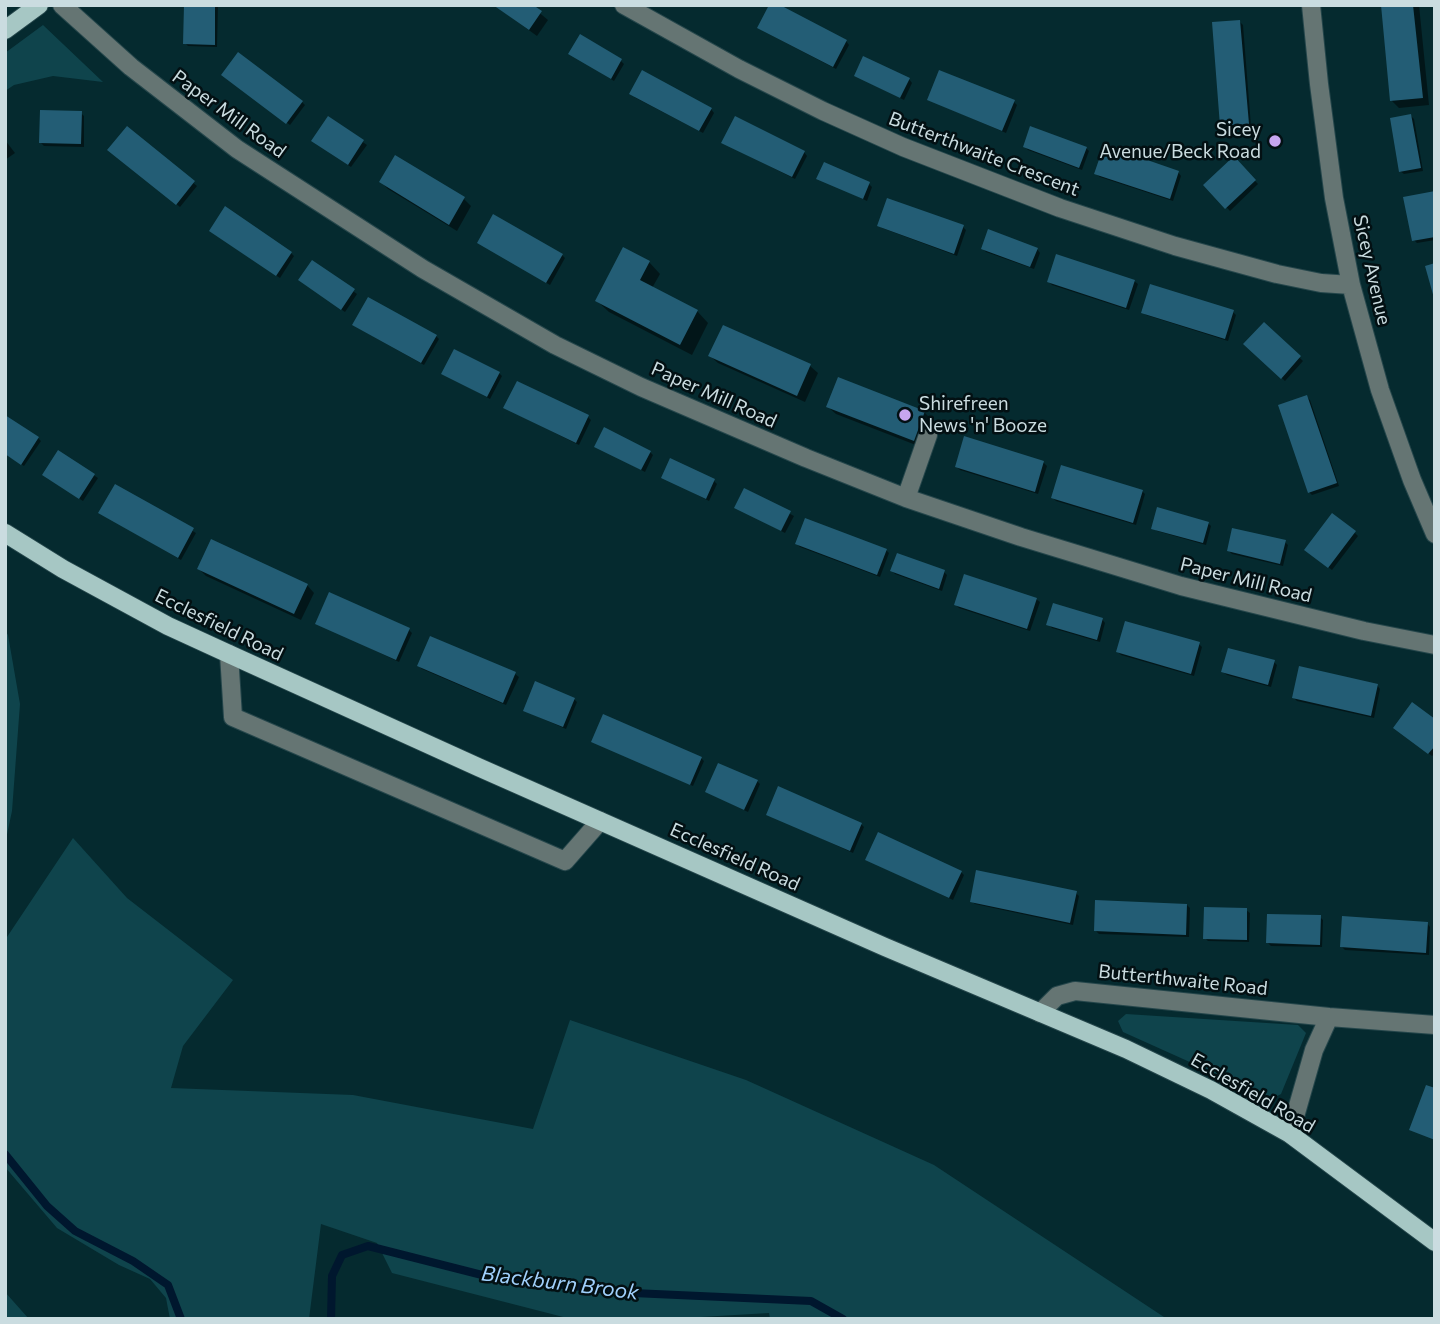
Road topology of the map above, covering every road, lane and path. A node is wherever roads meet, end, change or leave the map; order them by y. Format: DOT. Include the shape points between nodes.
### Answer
graph roads {
  1 [pos="39,5"];
  2 [pos="62,5"];
  3 [pos="624,5"];
  4 [pos="1311,5"];
  5 [pos="5,30"];
  6 [pos="1350,285"];
  7 [pos="928,435"];
  8 [pos="906,498"];
  9 [pos="5,533"];
  10 [pos="1435,534"];
  11 [pos="1435,645"];
  12 [pos="229,654"];
  13 [pos="600,821"];
  14 [pos="1040,1013"];
  15 [pos="1329,1017"];
  16 [pos="1435,1025"];
  17 [pos="1290,1134"];
  18 [pos="1435,1242"];
  1 -- 5 [label="main road"];
  2 -- 8 [label="street, Paper Mill Road" via="131,67 237,149 423,269 555,345 641,387"];
  3 -- 6 [label="street, Butterthwaite Crescent" via="823,111 1035,198 1278,274"];
  4 -- 6 [label="street, Sicey Avenue" via="1334,198"];
  6 -- 10 [label="street, Sicey Avenue" via="1380,390"];
  7 -- 8 [label="street"];
  8 -- 11 [label="street, Paper Mill Road" via="1181,586"];
  9 -- 12 [label="main road, Ecclesfield Road" via="121,601"];
  12 -- 13 [label="main road, Ecclesfield Road"];
  12 -- 13 [label="street" via="233,717 565,861"];
  13 -- 14 [label="main road, Ecclesfield Road"];
  14 -- 15 [label="street, Butterthwaite Road" via="1058,996 1075,991"];
  14 -- 17 [label="main road, Ecclesfield Road" via="1211,1090"];
  15 -- 16 [label="street, Butterthwaite Road"];
  15 -- 17 [label="street" via="1314,1050"];
  17 -- 18 [label="main road, Ecclesfield Road"];
}
